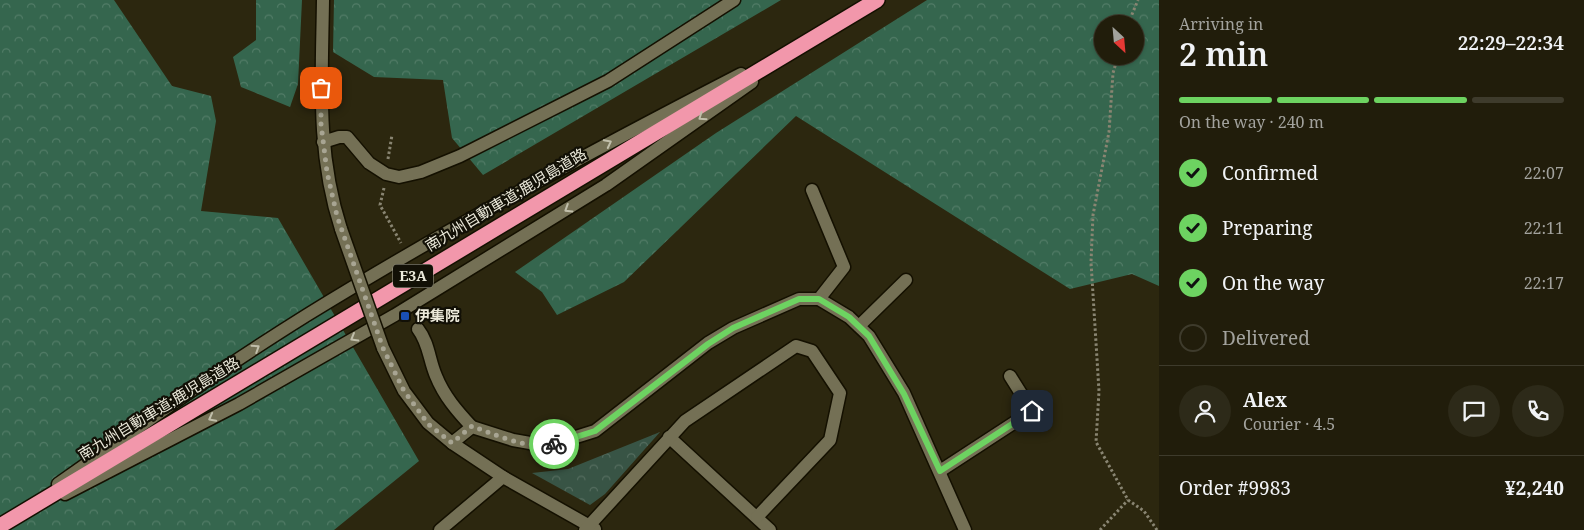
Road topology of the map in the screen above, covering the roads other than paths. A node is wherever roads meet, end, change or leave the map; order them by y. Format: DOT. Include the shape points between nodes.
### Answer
graph roads {
  1 [pos="323,0"];
  2 [pos="734,0"];
  3 [pos="877,0"];
  4 [pos="828,29"];
  5 [pos="323,142"];
  6 [pos="812,190"];
  7 [pos="906,280"];
  8 [pos="819,299"];
  9 [pos="858,326"];
  10 [pos="418,329"];
  11 [pos="1010,376"];
  12 [pos="472,426"];
  13 [pos="669,437"];
  14 [pos="452,443"];
  15 [pos="940,471"];
  16 [pos="503,477"];
  17 [pos="757,517"];
  18 [pos="0,526"];
  19 [pos="591,529"];
  20 [pos="440,530"];
  21 [pos="770,530"];
  22 [pos="964,530"];
  1 -- 5 [label="street"];
  2 -- 5 [label="street" via="608,81 460,156 421,172 399,177 386,174 369,163 347,137"];
  3 -- 4 [label="highway, 南九州自動車道;鹿児島道路 / E3A"];
  4 -- 18 [label="highway, 南九州自動車道;鹿児島道路 / E3A"];
  4 -- 18 [label="street, one-way" via="606,185 395,315 230,408"];
  18 -- 4 [label="street, one-way" via="196,387 308,315 590,152"];
  5 -- 14 [label="street, bridge" via="341,229 383,348 404,391 428,424"];
  6 -- 8 [label="street" via="844,267"];
  7 -- 9 [label="street"];
  8 -- 9 [label="street"];
  8 -- 12 [label="street" via="799,299 733,328 595,431 547,446 513,440"];
  9 -- 15 [label="street" via="869,336 904,394"];
  10 -- 12 [label="street" via="426,338 436,375 450,404"];
  11 -- 15 [label="street" via="1032,411"];
  12 -- 14 [label="street"];
  13 -- 17 [label="street"];
  13 -- 17 [label="street" via="685,421 796,346 812,351 840,393 830,440"];
  13 -- 19 [label="street"];
  14 -- 16 [label="street"];
  15 -- 22 [label="street"];
  16 -- 19 [label="street"];
  16 -- 20 [label="street"];
  17 -- 21 [label="street"];
}
